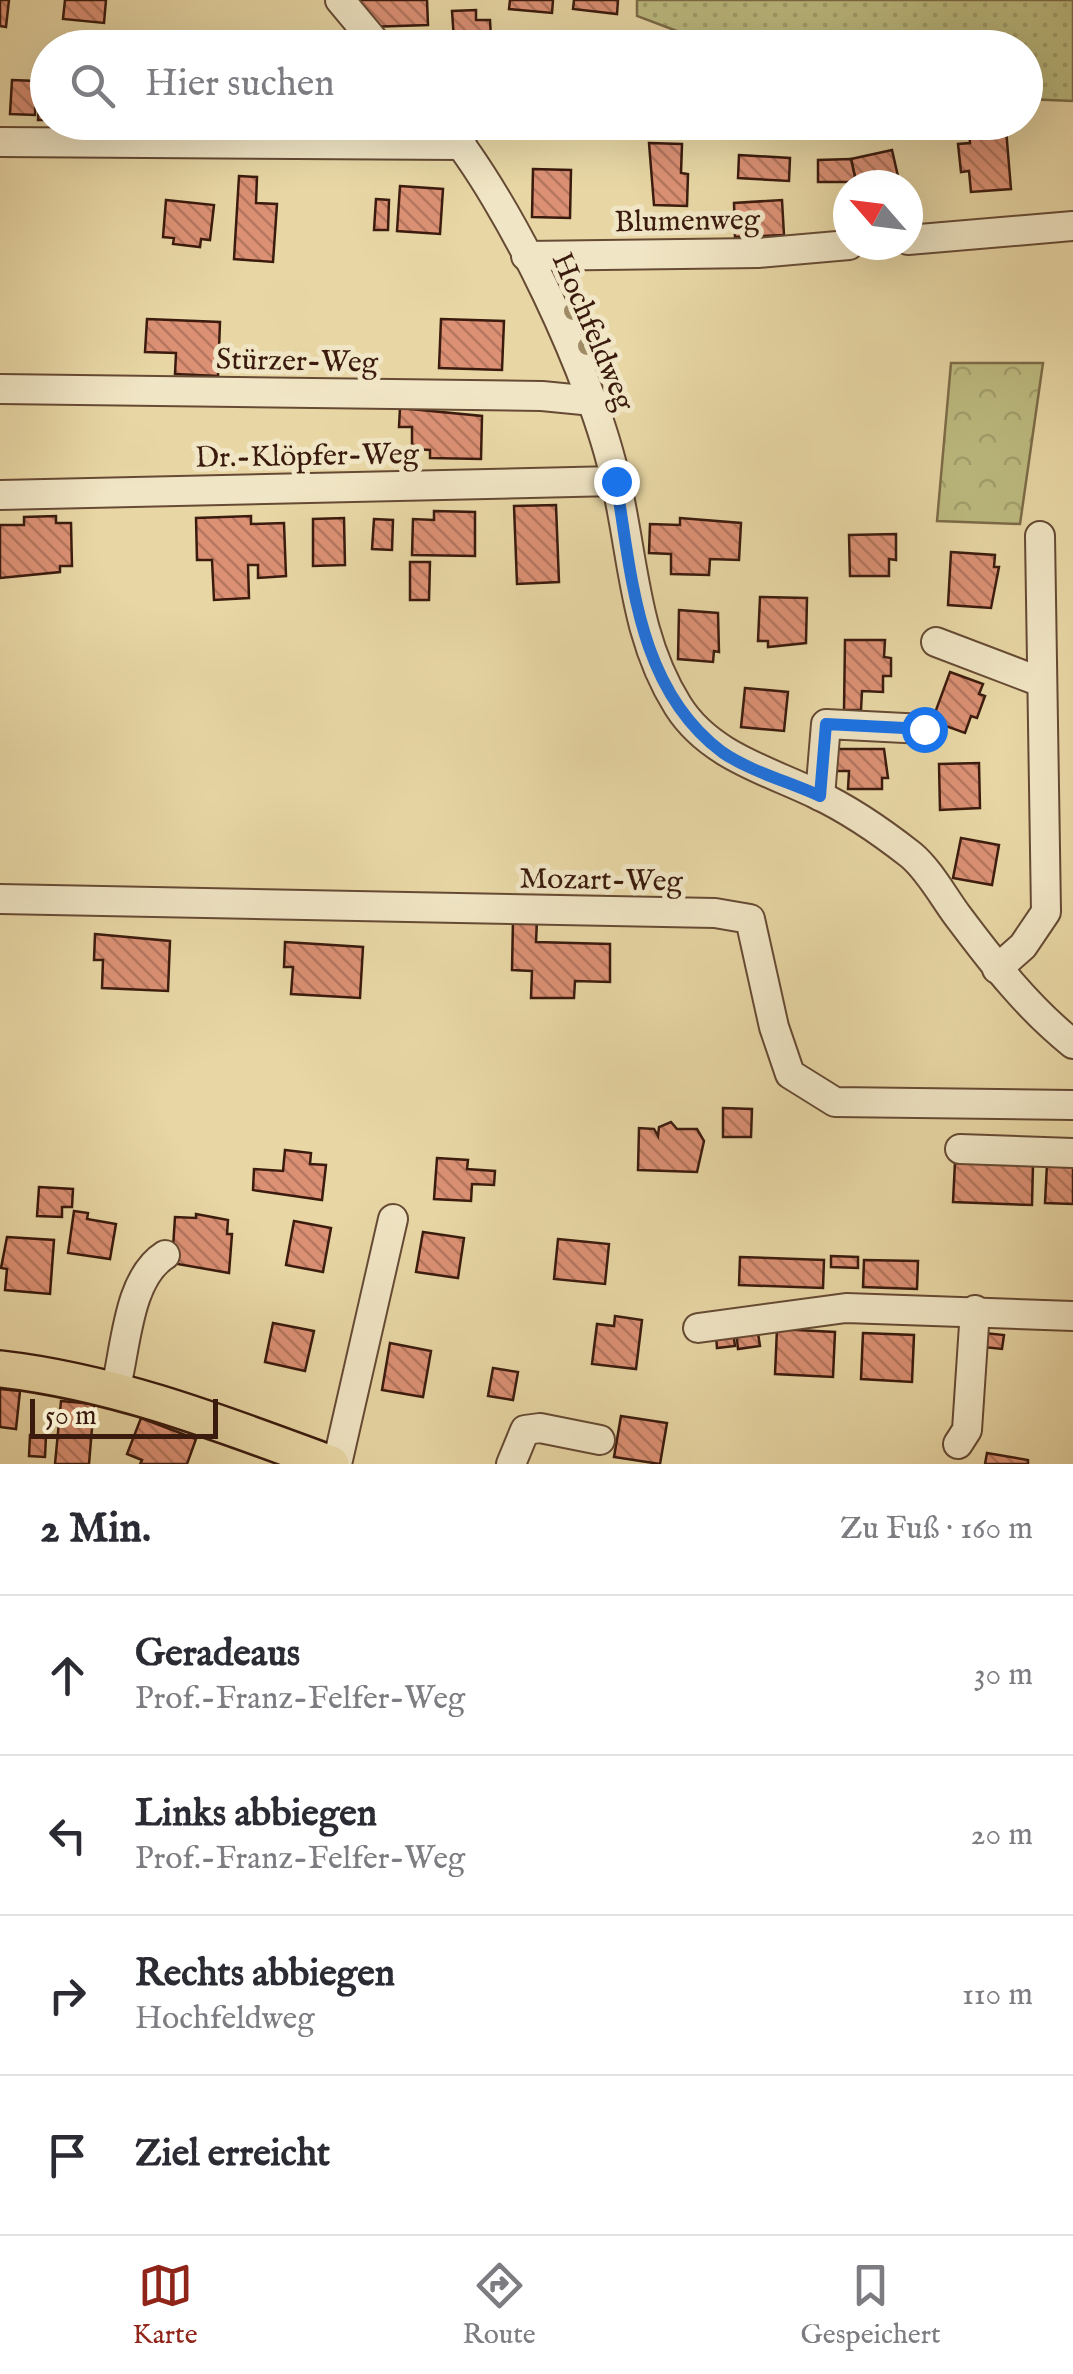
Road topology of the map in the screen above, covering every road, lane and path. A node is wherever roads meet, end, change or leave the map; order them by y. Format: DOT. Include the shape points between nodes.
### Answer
graph roads {
  1 [pos="340,0"];
  2 [pos="365,30"];
  3 [pos="459,140"];
  4 [pos="0,142"];
  5 [pos="462,144"];
  6 [pos="1073,226"];
  7 [pos="923,239"];
  8 [pos="833,246"];
  9 [pos="526,256"];
  10 [pos="0,389"];
  11 [pos="594,401"];
  12 [pos="616,481"];
  13 [pos="0,495"];
  14 [pos="1040,536"];
  15 [pos="936,642"];
  16 [pos="1040,682"];
  17 [pos="924,729"];
  18 [pos="820,796"];
  19 [pos="0,900"];
  20 [pos="997,969"];
  21 [pos="1073,1044"];
  22 [pos="1073,1105"];
  23 [pos="960,1149"];
  24 [pos="1073,1153"];
  25 [pos="393,1219"];
  26 [pos="165,1255"];
  27 [pos="976,1310"];
  28 [pos="1073,1316"];
  29 [pos="698,1328"];
  30 [pos="0,1369"];
  31 [pos="115,1391"];
  32 [pos="600,1440"];
  33 [pos="958,1444"];
  34 [pos="334,1464"];
  35 [pos="510,1464"];
  1 -- 2 [label="street"];
  3 -- 5 [label="street, Hochfeldweg"];
  4 -- 5 [label="street"];
  5 -- 9 [label="street, Hochfeldweg"];
  6 -- 7 [label="street"];
  8 -- 9 [label="street, Blumenweg"];
  9 -- 11 [label="street, Hochfeldweg"];
  10 -- 11 [label="street, Stürzer-Weg"];
  11 -- 12 [label="street, Hochfeldweg"];
  12 -- 13 [label="street, Dr.-Klöpfer-Weg"];
  12 -- 18 [label="street, Hochfeldweg" via="646,644 679,709 723,753"];
  14 -- 16 [label="street"];
  15 -- 16 [label="street"];
  16 -- 20 [label="street" via="1046,912"];
  17 -- 18 [label="street" via="826,724"];
  18 -- 20 [label="street, Hochfeldweg" via="914,857"];
  19 -- 22 [label="street, Mozart-Weg" via="715,913 750,919 790,1074 835,1102"];
  20 -- 21 [label="street, Hochfeldweg"];
  23 -- 24 [label="street"];
  25 -- 34 [label="street"];
  26 -- 31 [label="street" via="152,1263 138,1290"];
  27 -- 28 [label="street"];
  27 -- 29 [label="street" via="846,1308"];
  27 -- 33 [label="street" via="966,1430"];
  30 -- 31 [label="main road"];
  31 -- 34 [label="main road"];
  32 -- 35 [label="street" via="525,1430"];
}
